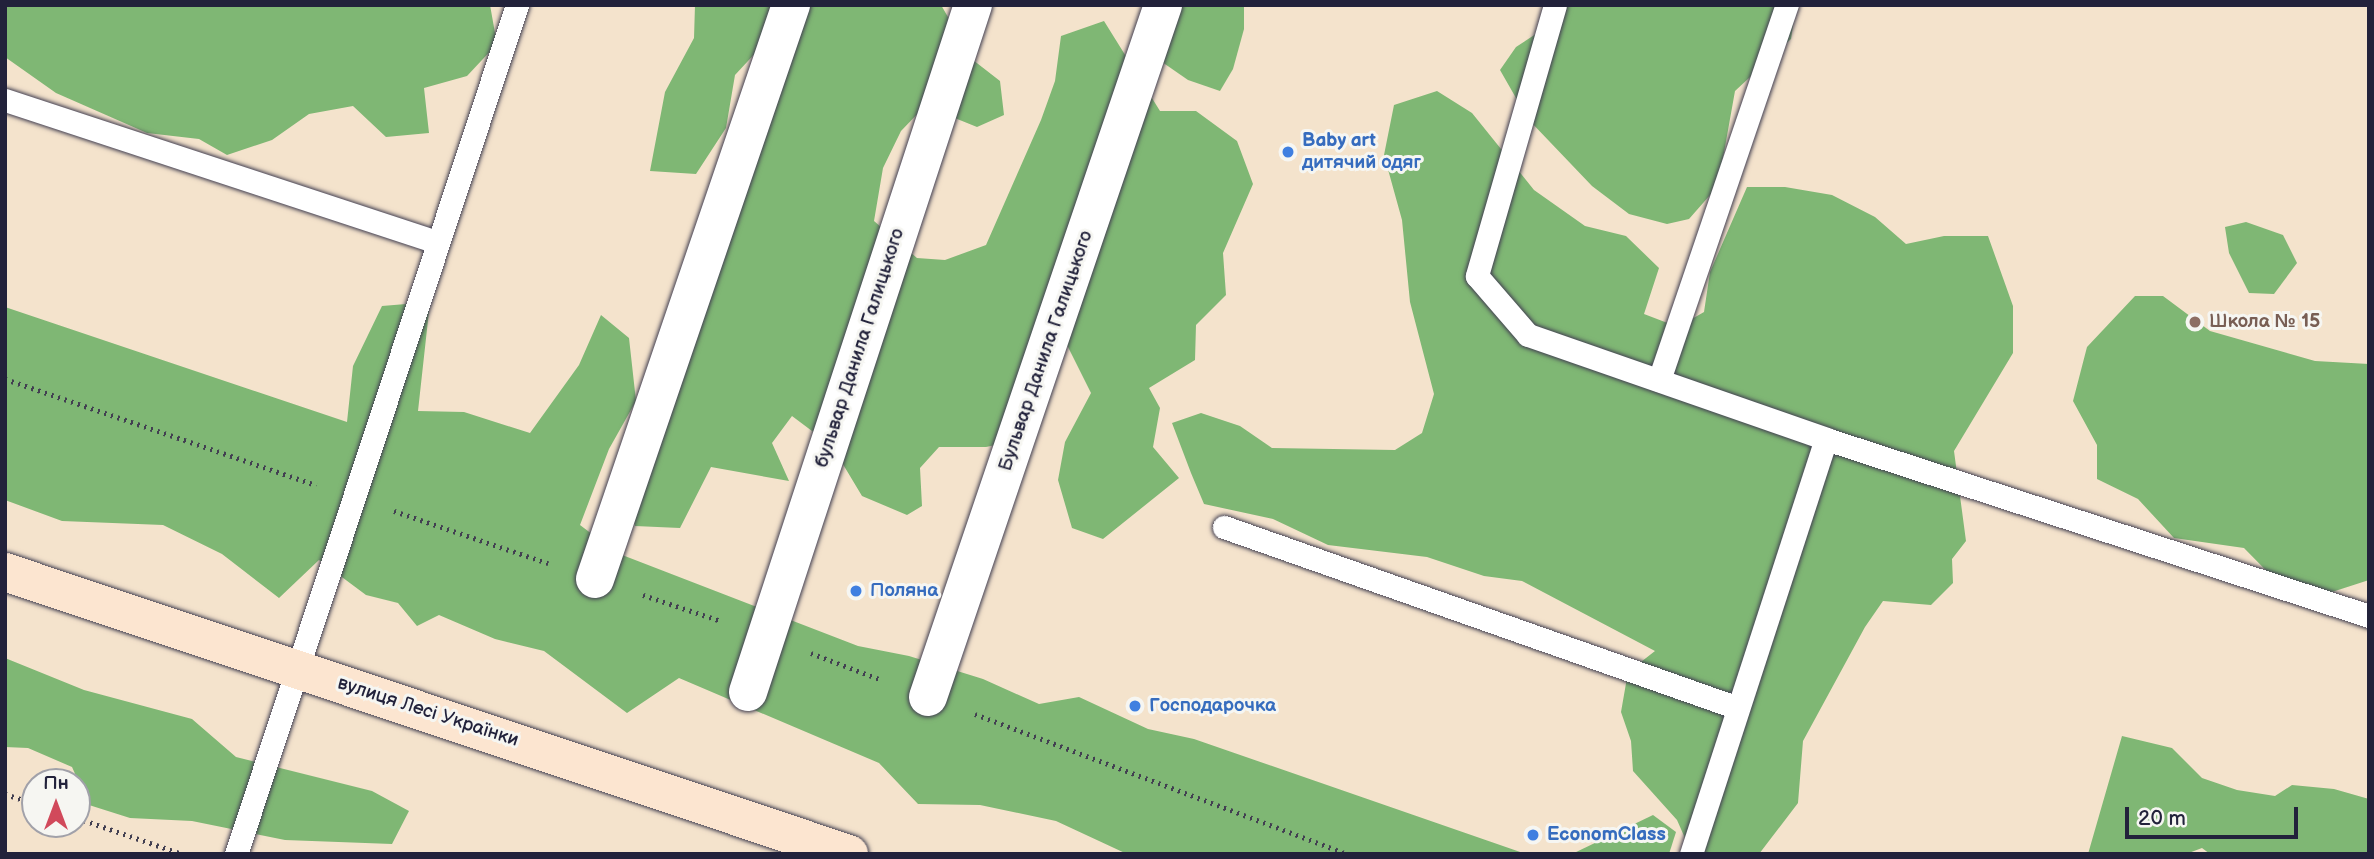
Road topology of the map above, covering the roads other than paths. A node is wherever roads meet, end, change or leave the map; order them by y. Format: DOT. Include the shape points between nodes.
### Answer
graph roads {
  1 [pos="517,5"];
  2 [pos="791,5"];
  3 [pos="974,5"];
  4 [pos="1163,5"];
  5 [pos="1555,5"];
  6 [pos="1787,5"];
  7 [pos="5,100"];
  8 [pos="435,241"];
  9 [pos="1659,380"];
  10 [pos="1826,439"];
  11 [pos="1224,527"];
  12 [pos="5,572"];
  13 [pos="595,579"];
  14 [pos="2369,616"];
  15 [pos="294,668"];
  16 [pos="748,692"];
  17 [pos="928,697"];
  18 [pos="1738,708"];
  19 [pos="236,854"];
  20 [pos="849,854"];
  21 [pos="1691,854"];
  1 -- 8 [label="lane"];
  2 -- 13 [label="street"];
  3 -- 16 [label="street, бульвар Данила Галицького"];
  4 -- 17 [label="street, Бульвар Данила Галицького"];
  5 -- 9 [label="lane" via="1476,276 1528,335"];
  6 -- 9 [label="lane"];
  7 -- 8 [label="lane"];
  8 -- 15 [label="lane"];
  9 -- 10 [label="lane"];
  10 -- 14 [label="lane"];
  10 -- 18 [label="lane"];
  11 -- 18 [label="lane"];
  12 -- 15 [label="main road, вулиця Лесі Українки"];
  15 -- 19 [label="lane"];
  15 -- 20 [label="main road, вулиця Лесі Українки"];
  18 -- 21 [label="lane"];
}
